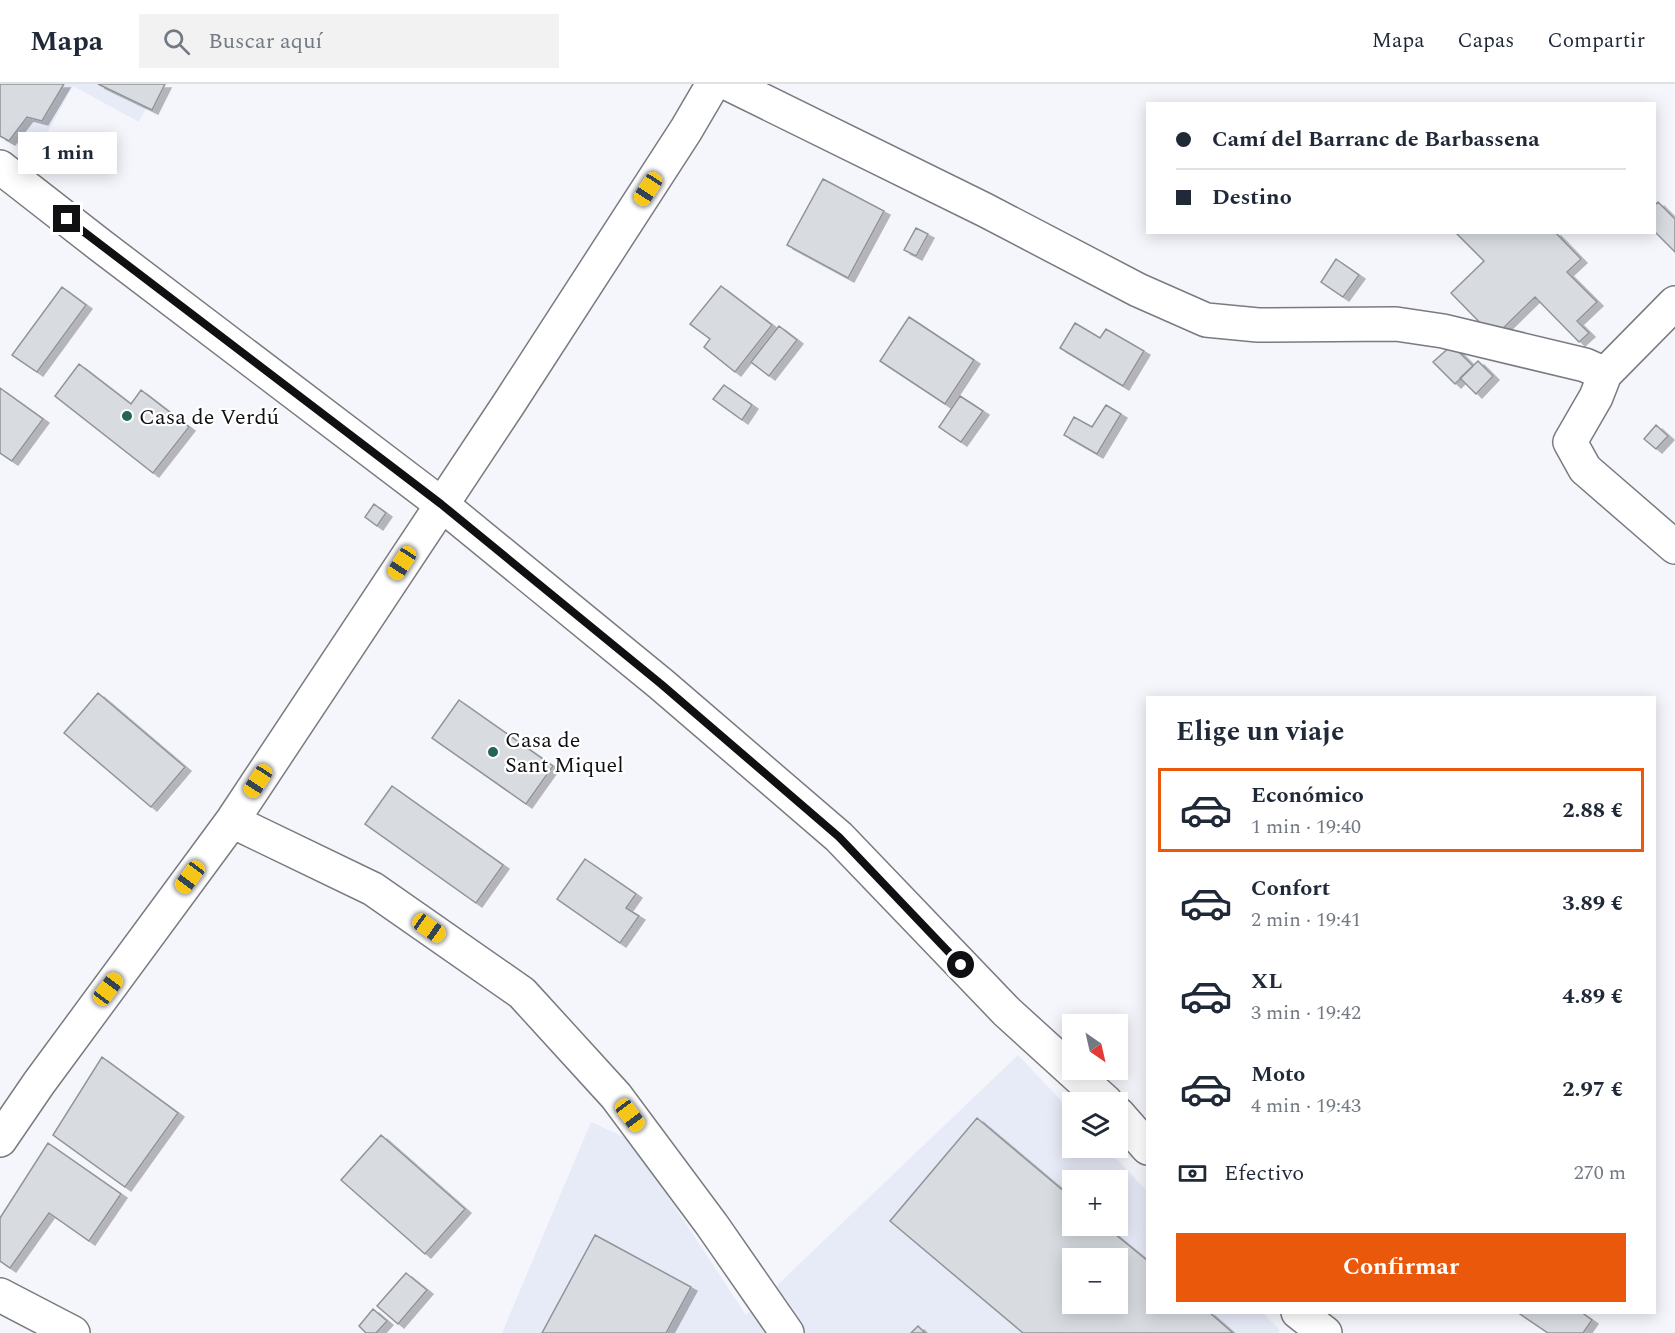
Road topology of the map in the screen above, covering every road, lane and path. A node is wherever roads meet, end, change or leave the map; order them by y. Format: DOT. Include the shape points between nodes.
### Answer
graph roads {
  1 [pos="713,84"];
  2 [pos="729,84"];
  3 [pos="0,167"];
  4 [pos="1675,303"];
  5 [pos="1605,374"];
  6 [pos="441,504"];
  7 [pos="1675,547"];
  8 [pos="232,821"];
  9 [pos="1095,1092"];
  10 [pos="1128,1125"];
  11 [pos="0,1140"];
  12 [pos="1146,1146"];
  13 [pos="0,1295"];
  14 [pos="1301,1314"];
  15 [pos="73,1333"];
  16 [pos="787,1333"];
  17 [pos="1325,1333"];
  1 -- 6 [label="street"];
  2 -- 5 [label="street" via="1138,290 1206,320 1258,325 1396,324 1443,330 1585,365"];
  3 -- 6 [label="street"];
  4 -- 5 [label="street"];
  5 -- 7 [label="street" via="1570,442 1585,469"];
  6 -- 8 [label="street"];
  6 -- 9 [label="street" via="661,684 839,837 1007,1012"];
  8 -- 11 [label="street"];
  8 -- 16 [label="street" via="373,889 522,993 616,1096"];
  10 -- 12 [label="street"];
  13 -- 15 [label="street"];
  14 -- 17 [label="street"];
}
